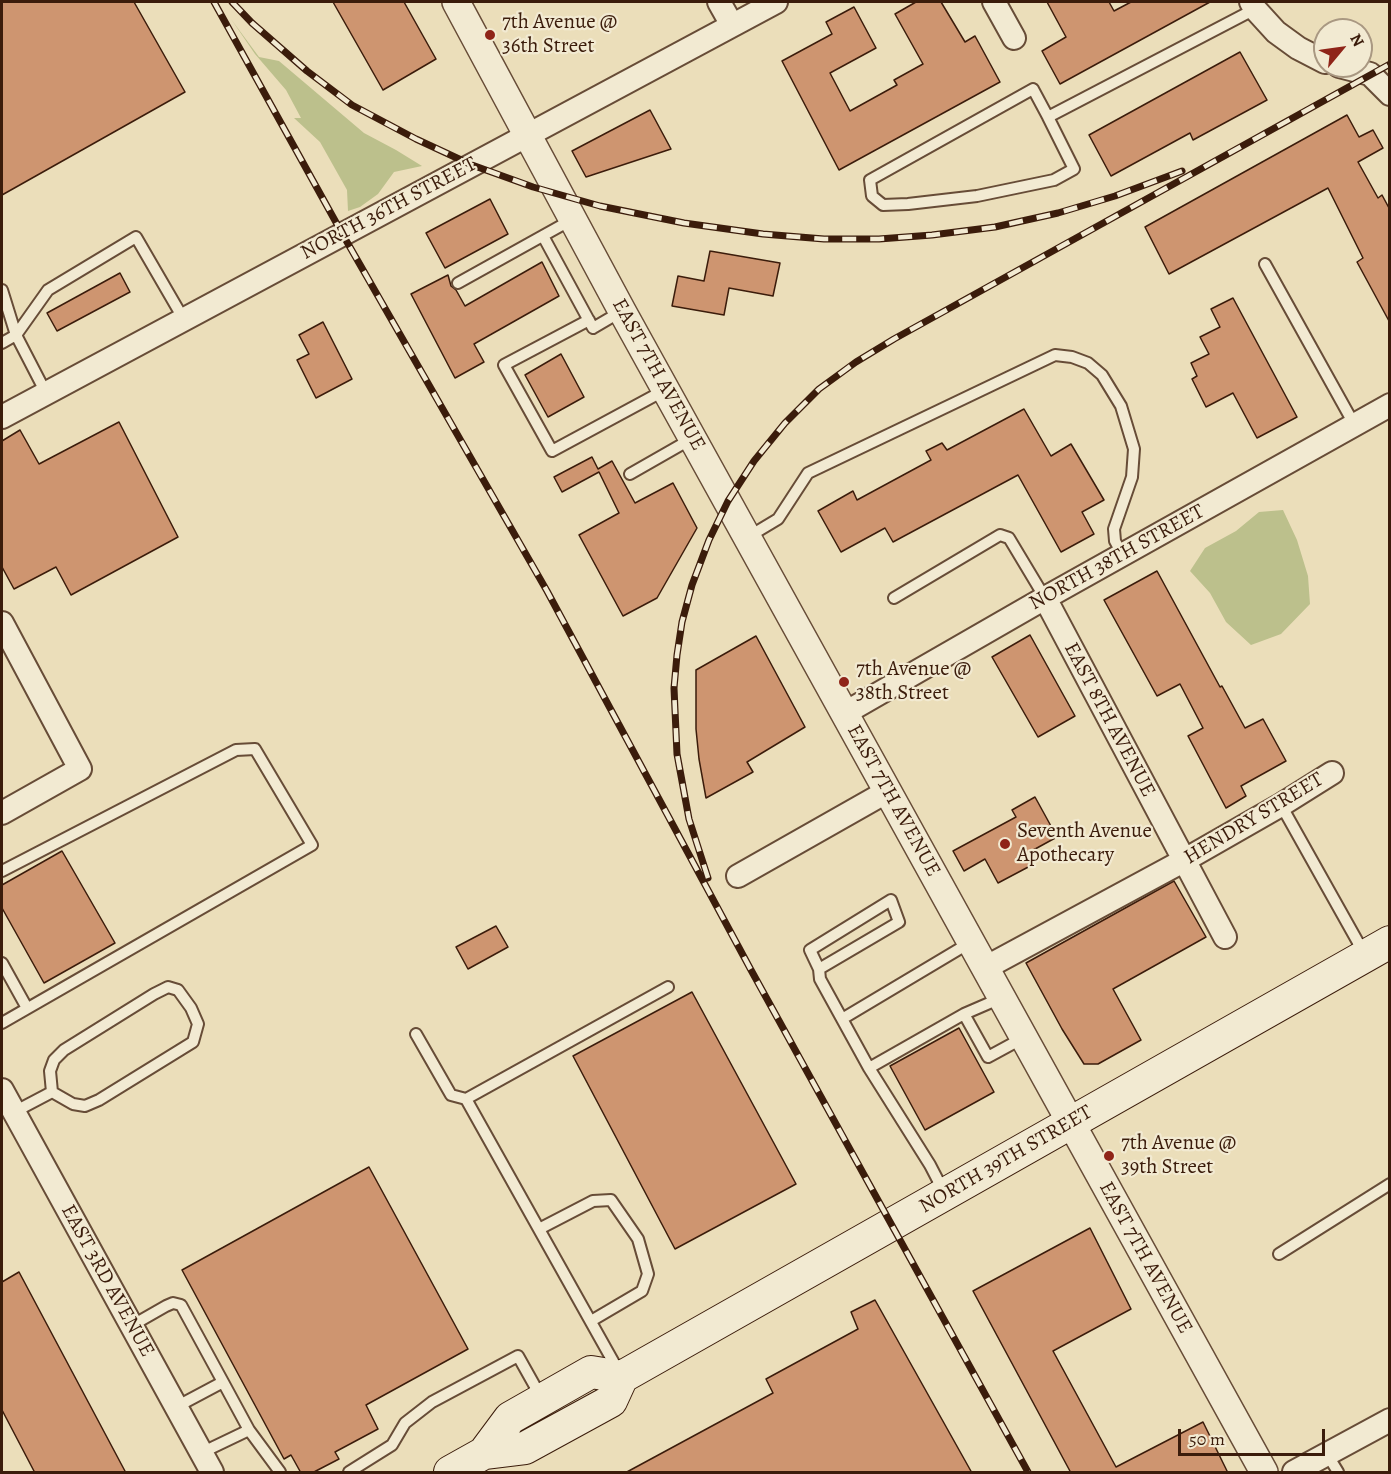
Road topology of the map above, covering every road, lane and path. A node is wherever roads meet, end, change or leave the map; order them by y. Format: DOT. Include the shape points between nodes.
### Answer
graph roads {
  1 [pos="456,2"];
  2 [pos="719,2"];
  3 [pos="776,2"];
  4 [pos="993,2"];
  5 [pos="1253,5"];
  6 [pos="732,25"];
  7 [pos="1014,38"];
  8 [pos="1313,56"];
  9 [pos="1373,77"];
  10 [pos="1389,94"];
  11 [pos="1048,117"];
  12 [pos="528,135"];
  13 [pos="573,219"];
  14 [pos="543,236"];
  15 [pos="1265,264"];
  16 [pos="458,283"];
  17 [pos="2,290"];
  18 [pos="622,311"];
  19 [pos="183,318"];
  20 [pos="589,320"];
  21 [pos="2,324"];
  22 [pos="2,333"];
  23 [pos="16,335"];
  24 [pos="2,343"];
  25 [pos="666,389"];
  26 [pos="46,393"];
  27 [pos="1389,405"];
  28 [pos="2,417"];
  29 [pos="1354,424"];
  30 [pos="693,438"];
  31 [pos="630,474"];
  32 [pos="748,537"];
  33 [pos="1122,554"];
  34 [pos="894,598"];
  35 [pos="1045,598"];
  36 [pos="2,623"];
  37 [pos="845,713"];
  38 [pos="1332,773"];
  39 [pos="888,792"];
  40 [pos="1281,805"];
  41 [pos="2,813"];
  42 [pos="1183,861"];
  43 [pos="2,871"];
  44 [pos="738,876"];
  45 [pos="1226,937"];
  46 [pos="971,942"];
  47 [pos="1377,949"];
  48 [pos="2,963"];
  49 [pos="985,968"];
  50 [pos="819,969"];
  51 [pos="668,987"];
  52 [pos="1002,998"];
  53 [pos="27,1008"];
  54 [pos="964,1014"];
  55 [pos="842,1018"];
  56 [pos="2,1023"];
  57 [pos="416,1034"];
  58 [pos="1024,1038"];
  59 [pos="869,1068"];
  60 [pos="2,1090"];
  61 [pos="52,1092"];
  62 [pos="466,1098"];
  63 [pos="14,1113"];
  64 [pos="1071,1123"];
  65 [pos="1389,1184"];
  66 [pos="946,1195"];
  67 [pos="539,1229"];
  68 [pos="1279,1254"];
  69 [pos="591,1321"];
  70 [pos="131,1326"];
  71 [pos="622,1377"];
  72 [pos="223,1382"];
  73 [pos="543,1399"];
  74 [pos="176,1407"];
  75 [pos="1389,1420"];
  76 [pos="249,1430"];
  77 [pos="201,1453"];
  78 [pos="484,1453"];
  79 [pos="1333,1463"];
  80 [pos="212,1473"];
  81 [pos="279,1473"];
  82 [pos="349,1473"];
  83 [pos="450,1473"];
  84 [pos="1264,1473"];
  85 [pos="1294,1473"];
  1 -- 12 [label="street, EAST 7TH AVENUE"];
  2 -- 6 [label="street"];
  3 -- 6 [label="street, NORTH 36TH STREET"];
  4 -- 7 [label="street"];
  5 -- 8 [label="street" via="1276,32"];
  5 -- 11 [label="lane"];
  6 -- 12 [label="street, NORTH 36TH STREET"];
  9 -- 10 [label="street"];
  11 -- 11 [label="lane" via="1033,89 870,180 872,196 883,205 908,204 977,196 1054,180 1074,169"];
  12 -- 13 [label="street, EAST 7TH AVENUE"];
  12 -- 19 [label="street, NORTH 36TH STREET"];
  13 -- 14 [label="lane"];
  13 -- 18 [label="street, EAST 7TH AVENUE"];
  14 -- 16 [label="lane"];
  14 -- 20 [label="lane"];
  15 -- 29 [label="lane"];
  17 -- 23 [label="lane"];
  18 -- 20 [label="lane" via="593,328"];
  18 -- 25 [label="street, EAST 7TH AVENUE"];
  19 -- 23 [label="lane" via="136,237 48,290"];
  19 -- 26 [label="street, NORTH 36TH STREET"];
  20 -- 25 [label="lane" via="504,365 552,451"];
  21 -- 23 [label="lane"];
  22 -- 23 [label="lane"];
  23 -- 24 [label="lane"];
  23 -- 26 [label="lane"];
  25 -- 30 [label="street, EAST 7TH AVENUE"];
  26 -- 28 [label="street, NORTH 36TH STREET"];
  27 -- 29 [label="street, NORTH 38TH STREET"];
  29 -- 33 [label="street, NORTH 38TH STREET"];
  30 -- 31 [label="lane"];
  30 -- 32 [label="street, EAST 7TH AVENUE"];
  32 -- 33 [label="lane" via="778,519 808,473 1054,356 1088,363 1102,375 1121,406 1134,449 1132,477 1114,529"];
  32 -- 37 [label="street, EAST 7TH AVENUE"];
  33 -- 35 [label="street, NORTH 38TH STREET"];
  34 -- 35 [label="lane" via="1000,536 1010,538"];
  35 -- 37 [label="street, NORTH 38TH STREET"];
  35 -- 42 [label="street, EAST 8TH AVENUE"];
  36 -- 41 [label="street" via="80,769"];
  37 -- 39 [label="street, EAST 7TH AVENUE"];
  38 -- 40 [label="street, HENDRY STREET"];
  39 -- 44 [label="street"];
  39 -- 46 [label="street, EAST 7TH AVENUE"];
  40 -- 42 [label="street, HENDRY STREET"];
  40 -- 47 [label="lane"];
  42 -- 45 [label="street, EAST 8TH AVENUE"];
  42 -- 49 [label="street, HENDRY STREET"];
  43 -- 53 [label="lane" via="236,750 255,749 312,845"];
  46 -- 49 [label="street, EAST 7TH AVENUE"];
  46 -- 55 [label="lane"];
  47 -- 64 [label="main road, NORTH 39TH STREET"];
  48 -- 53 [label="lane"];
  49 -- 52 [label="street, EAST 7TH AVENUE"];
  50 -- 50 [label="lane" via="899,922 891,900 810,950"];
  50 -- 55 [label="lane" via="820,979"];
  51 -- 62 [label="lane"];
  52 -- 54 [label="lane"];
  52 -- 58 [label="street, EAST 7TH AVENUE"];
  53 -- 56 [label="lane"];
  54 -- 58 [label="lane" via="988,1057"];
  54 -- 59 [label="lane"];
  55 -- 59 [label="lane"];
  57 -- 62 [label="lane" via="451,1095"];
  58 -- 64 [label="street, EAST 7TH AVENUE"];
  59 -- 66 [label="lane"];
  60 -- 63 [label="street, EAST 3RD AVENUE"];
  61 -- 61 [label="lane" via="73,1104 85,1106 99,1100 193,1042 198,1024 191,1008 178,990 168,987 154,994 64,1050 50,1071"];
  61 -- 63 [label="lane"];
  62 -- 67 [label="lane"];
  63 -- 70 [label="street, EAST 3RD AVENUE"];
  64 -- 66 [label="main road, NORTH 39TH STREET"];
  64 -- 84 [label="street, EAST 7TH AVENUE"];
  65 -- 68 [label="lane"];
  66 -- 71 [label="main road, NORTH 39TH STREET"];
  67 -- 69 [label="lane"];
  67 -- 69 [label="lane" via="593,1201 611,1200 638,1239 648,1274 642,1291"];
  69 -- 71 [label="lane"];
  70 -- 72 [label="lane" via="173,1303 181,1305"];
  70 -- 74 [label="street, EAST 3RD AVENUE"];
  71 -- 73 [label="main road" via="591,1372"];
  71 -- 78 [label="main road" via="611,1401 525,1448"];
  72 -- 74 [label="lane"];
  72 -- 76 [label="lane"];
  73 -- 78 [label="main road" via="510,1418"];
  73 -- 82 [label="lane" via="518,1356 432,1402 405,1423 392,1445"];
  74 -- 77 [label="street, EAST 3RD AVENUE"];
  75 -- 79 [label="street"];
  76 -- 77 [label="lane"];
  76 -- 81 [label="lane"];
  77 -- 80 [label="street, EAST 3RD AVENUE"];
  78 -- 83 [label="main road"];
  79 -- 85 [label="street"];
}
